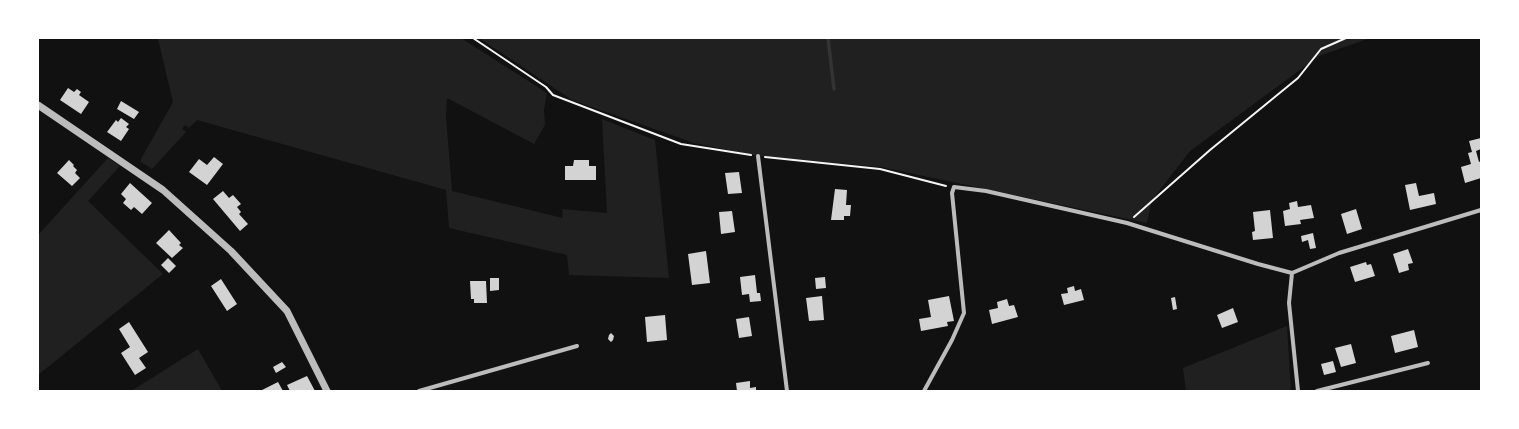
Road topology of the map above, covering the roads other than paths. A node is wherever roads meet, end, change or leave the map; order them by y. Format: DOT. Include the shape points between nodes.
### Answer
graph roads {
  1 [pos="38,105"];
  2 [pos="758,156"];
  3 [pos="1481,210"];
  4 [pos="1292,273"];
  5 [pos="576,346"];
  6 [pos="1428,363"];
  7 [pos="327,391"];
  8 [pos="418,391"];
  9 [pos="787,391"];
  10 [pos="924,391"];
  11 [pos="1298,391"];
  12 [pos="1317,391"];
  1 -- 7 [label="street" via="163,190 231,251 287,311"];
  2 -- 9 [label="street"];
  3 -- 4 [label="street" via="1339,253"];
  4 -- 10 [label="street" via="1127,223 986,191 954,187 952,193 964,313"];
  4 -- 11 [label="street" via="1289,303"];
  5 -- 8 [label="street"];
  6 -- 12 [label="street"];
}
